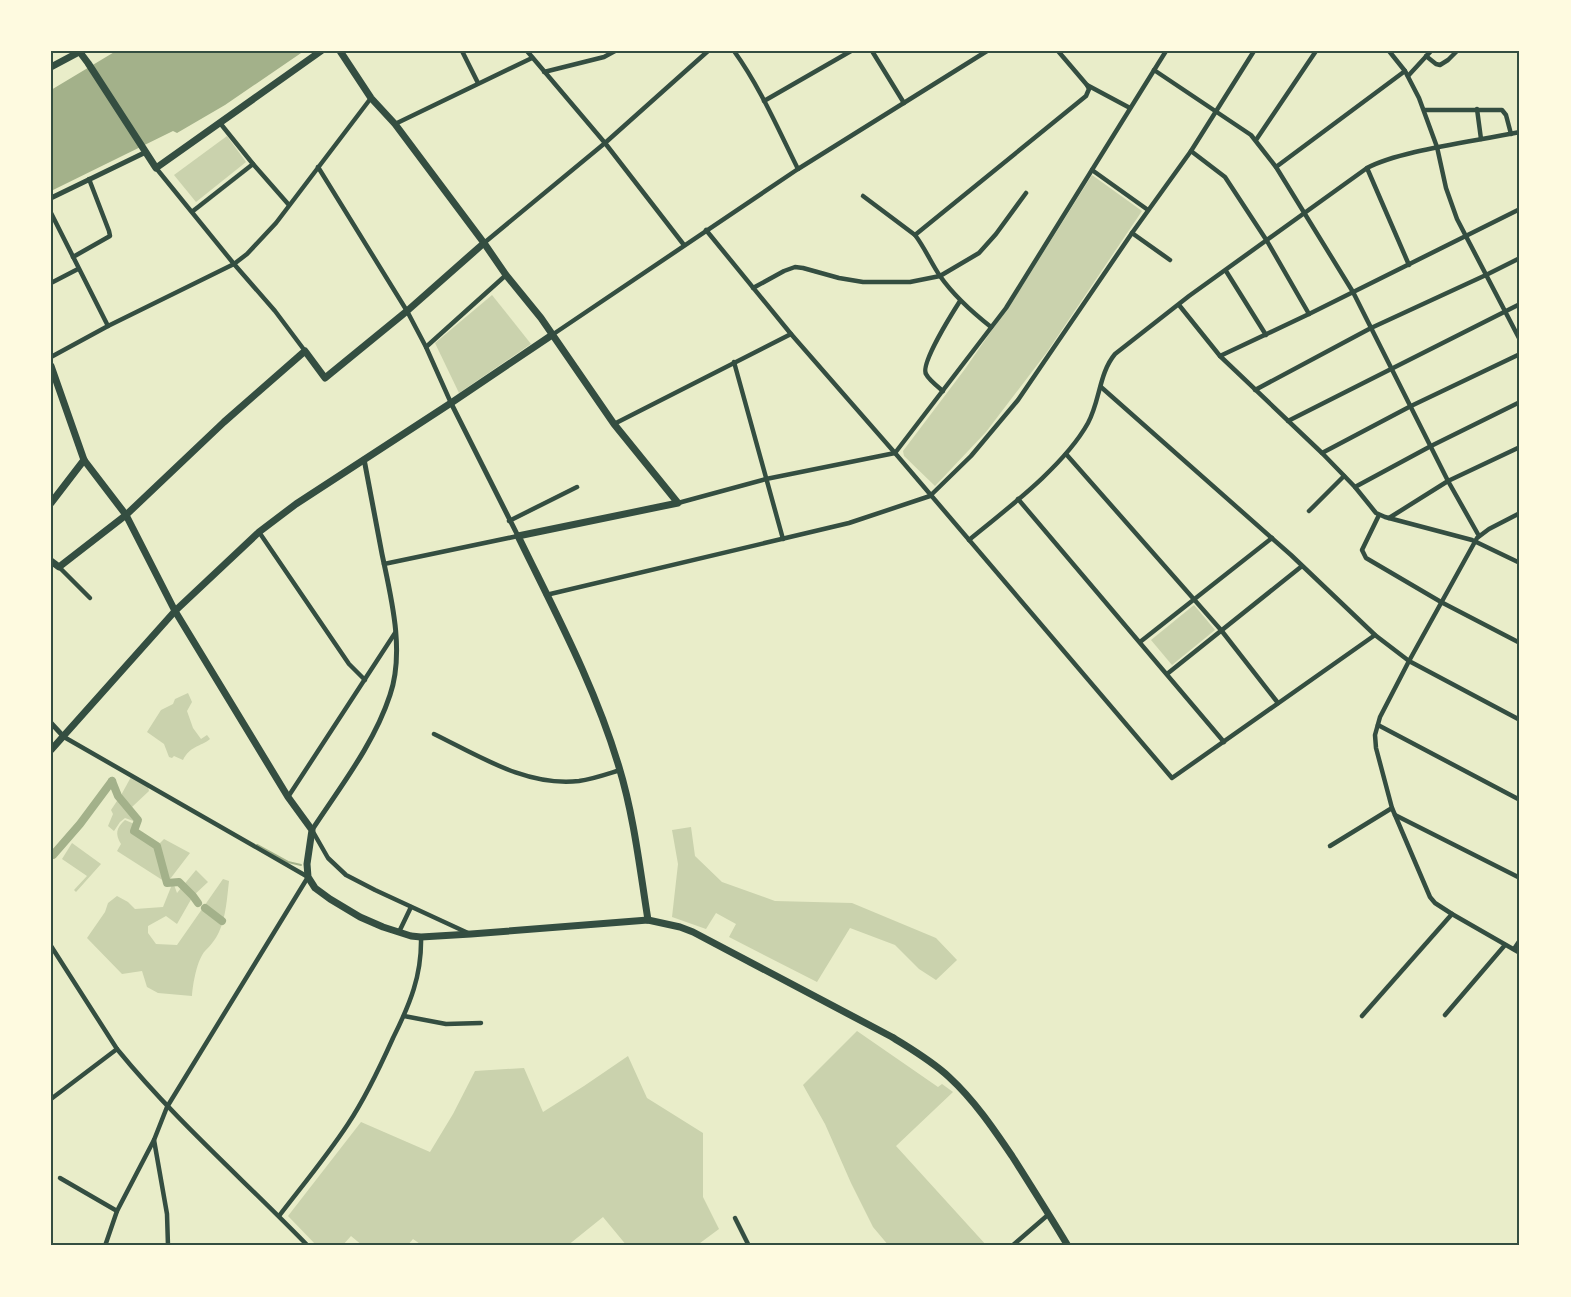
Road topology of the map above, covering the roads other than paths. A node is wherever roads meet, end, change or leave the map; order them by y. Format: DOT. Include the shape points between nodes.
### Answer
graph roads {
  1 [pos="80,51"];
  2 [pos="321,51"];
  3 [pos="340,51"];
  4 [pos="462,51"];
  5 [pos="527,51"];
  6 [pos="615,51"];
  7 [pos="708,51"];
  8 [pos="734,51"];
  9 [pos="851,51"];
  10 [pos="872,51"];
  11 [pos="971,51"];
  12 [pos="987,51"];
  13 [pos="1058,51"];
  14 [pos="1166,51"];
  15 [pos="1254,51"];
  16 [pos="1316,51"];
  17 [pos="1389,51"];
  18 [pos="1431,51"];
  19 [pos="1457,51"];
  20 [pos="1426,56"];
  21 [pos="532,58"];
  22 [pos="975,58"];
  23 [pos="51,67"];
  24 [pos="1154,70"];
  25 [pos="544,72"];
  26 [pos="1406,73"];
  27 [pos="478,83"];
  28 [pos="1087,85"];
  29 [pos="371,98"];
  30 [pos="764,101"];
  31 [pos="904,103"];
  32 [pos="1130,108"];
  33 [pos="1477,109"];
  34 [pos="1425,110"];
  35 [pos="1215,112"];
  36 [pos="220,123"];
  37 [pos="395,124"];
  38 [pos="1520,132"];
  39 [pos="1511,134"];
  40 [pos="1480,139"];
  41 [pos="1256,140"];
  42 [pos="605,143"];
  43 [pos="1437,147"];
  44 [pos="144,150"];
  45 [pos="1191,151"];
  46 [pos="253,164"];
  47 [pos="318,167"];
  48 [pos="1276,167"];
  49 [pos="156,168"];
  50 [pos="1367,168"];
  51 [pos="798,169"];
  52 [pos="1092,170"];
  53 [pos="89,178"];
  54 [pos="1026,193"];
  55 [pos="863,196"];
  56 [pos="51,198"];
  57 [pos="289,205"];
  58 [pos="1520,209"];
  59 [pos="1148,210"];
  60 [pos="193,211"];
  61 [pos="51,213"];
  62 [pos="1305,213"];
  63 [pos="706,230"];
  64 [pos="1132,233"];
  65 [pos="915,235"];
  66 [pos="1465,236"];
  67 [pos="1267,240"];
  68 [pos="484,243"];
  69 [pos="684,245"];
  70 [pos="73,257"];
  71 [pos="1520,258"];
  72 [pos="1170,260"];
  73 [pos="234,264"];
  74 [pos="1409,265"];
  75 [pos="78,269"];
  76 [pos="1226,271"];
  77 [pos="506,275"];
  78 [pos="1486,275"];
  79 [pos="940,276"];
  80 [pos="51,283"];
  81 [pos="753,288"];
  82 [pos="1353,292"];
  83 [pos="960,301"];
  84 [pos="1520,304"];
  85 [pos="1179,305"];
  86 [pos="408,311"];
  87 [pos="1505,312"];
  88 [pos="1309,314"];
  89 [pos="108,326"];
  90 [pos="991,327"];
  91 [pos="1371,328"];
  92 [pos="791,334"];
  93 [pos="552,335"];
  94 [pos="1266,335"];
  95 [pos="1520,340"];
  96 [pos="426,347"];
  97 [pos="305,351"];
  98 [pos="1520,354"];
  99 [pos="1220,356"];
  100 [pos="51,357"];
  101 [pos="734,362"];
  102 [pos="51,366"];
  103 [pos="1392,368"];
  104 [pos="1101,387"];
  105 [pos="1255,390"];
  106 [pos="943,391"];
  107 [pos="1520,402"];
  108 [pos="451,403"];
  109 [pos="1411,406"];
  110 [pos="1288,421"];
  111 [pos="614,424"];
  112 [pos="1431,446"];
  113 [pos="1520,447"];
  114 [pos="896,453"];
  115 [pos="1322,453"];
  116 [pos="1066,454"];
  117 [pos="364,459"];
  118 [pos="84,460"];
  119 [pos="1344,476"];
  120 [pos="766,479"];
  121 [pos="1448,481"];
  122 [pos="578,487"];
  123 [pos="1355,487"];
  124 [pos="930,496"];
  125 [pos="1018,499"];
  126 [pos="51,503"];
  127 [pos="678,503"];
  128 [pos="1309,511"];
  129 [pos="1520,513"];
  130 [pos="126,515"];
  131 [pos="1380,515"];
  132 [pos="1389,518"];
  133 [pos="509,521"];
  134 [pos="259,532"];
  135 [pos="1479,536"];
  136 [pos="518,537"];
  137 [pos="1272,538"];
  138 [pos="783,539"];
  139 [pos="969,540"];
  140 [pos="1476,541"];
  141 [pos="51,561"];
  142 [pos="1520,563"];
  143 [pos="384,564"];
  144 [pos="1302,566"];
  145 [pos="59,567"];
  146 [pos="546,595"];
  147 [pos="90,598"];
  148 [pos="1195,599"];
  149 [pos="1441,602"];
  150 [pos="175,611"];
  151 [pos="1221,630"];
  152 [pos="395,633"];
  153 [pos="1375,635"];
  154 [pos="1140,642"];
  155 [pos="1520,643"];
  156 [pos="1409,661"];
  157 [pos="1167,674"];
  158 [pos="365,680"];
  159 [pos="1278,704"];
  160 [pos="1520,720"];
  161 [pos="51,723"];
  162 [pos="1378,725"];
  163 [pos="434,734"];
  164 [pos="64,737"];
  165 [pos="1224,742"];
  166 [pos="51,750"];
  167 [pos="620,770"];
  168 [pos="288,797"];
  169 [pos="1520,800"];
  170 [pos="1392,808"];
  171 [pos="1395,815"];
  172 [pos="312,830"];
  173 [pos="1330,846"];
  174 [pos="308,877"];
  175 [pos="1520,878"];
  176 [pos="411,907"];
  177 [pos="1452,914"];
  178 [pos="648,920"];
  179 [pos="399,932"];
  180 [pos="471,934"];
  181 [pos="422,937"];
  182 [pos="1520,940"];
  183 [pos="1506,945"];
  184 [pos="51,946"];
  185 [pos="1514,949"];
  186 [pos="1520,953"];
  187 [pos="1445,1015"];
  188 [pos="404,1016"];
  189 [pos="1362,1016"];
  190 [pos="481,1023"];
  191 [pos="117,1049"];
  192 [pos="51,1099"];
  193 [pos="167,1107"];
  194 [pos="154,1140"];
  195 [pos="60,1178"];
  196 [pos="117,1211"];
  197 [pos="1049,1215"];
  198 [pos="279,1216"];
  199 [pos="735,1218"];
  200 [pos="105,1246"];
  201 [pos="168,1246"];
  202 [pos="308,1246"];
  203 [pos="749,1246"];
  204 [pos="1012,1246"];
  205 [pos="1068,1246"];
  1 -- 23 [label="main road"];
  1 -- 44 [label="main road"];
  2 -- 36 [label="main road"];
  3 -- 29 [label="main road"];
  4 -- 27 [label="street"];
  5 -- 21 [label="street"];
  6 -- 25 [label="street"];
  7 -- 42 [label="street"];
  8 -- 30 [label="street"];
  9 -- 30 [label="street"];
  10 -- 31 [label="street"];
  11 -- 22 [label="street"];
  12 -- 22 [label="street"];
  13 -- 28 [label="street"];
  14 -- 24 [label="street"];
  15 -- 35 [label="street"];
  16 -- 41 [label="street"];
  17 -- 26 [label="street"];
  18 -- 20 [label="street"];
  19 -- 20 [label="street" via="1440,65"];
  20 -- 26 [label="street"];
  21 -- 25 [label="street"];
  21 -- 27 [label="street"];
  22 -- 31 [label="street"];
  24 -- 32 [label="street"];
  24 -- 35 [label="street"];
  25 -- 42 [label="street"];
  26 -- 34 [label="street"];
  26 -- 48 [label="street"];
  27 -- 37 [label="street"];
  28 -- 32 [label="street"];
  28 -- 65 [label="street" via="1089,91 1078,103"];
  29 -- 37 [label="main road"];
  29 -- 47 [label="street"];
  30 -- 51 [label="street"];
  31 -- 51 [label="street"];
  32 -- 52 [label="street"];
  33 -- 34 [label="street"];
  33 -- 39 [label="street" via="1504,110"];
  33 -- 40 [label="street"];
  34 -- 43 [label="street"];
  35 -- 41 [label="street"];
  35 -- 45 [label="street"];
  36 -- 46 [label="street"];
  36 -- 49 [label="main road"];
  37 -- 68 [label="main road"];
  38 -- 39 [label="street"];
  39 -- 40 [label="street"];
  40 -- 43 [label="street"];
  41 -- 48 [label="street"];
  42 -- 68 [label="street"];
  42 -- 69 [label="street"];
  43 -- 50 [label="street" via="1379,161"];
  43 -- 66 [label="street" via="1452,207"];
  44 -- 49 [label="main road"];
  44 -- 53 [label="street"];
  45 -- 59 [label="street"];
  45 -- 67 [label="street" via="1225,177"];
  46 -- 57 [label="street"];
  46 -- 60 [label="street"];
  47 -- 57 [label="street"];
  47 -- 86 [label="street"];
  48 -- 62 [label="street"];
  49 -- 60 [label="street"];
  50 -- 62 [label="street"];
  50 -- 74 [label="street"];
  51 -- 63 [label="street"];
  52 -- 59 [label="street"];
  52 -- 90 [label="street"];
  53 -- 56 [label="street"];
  53 -- 70 [label="street" via="110,236"];
  54 -- 79 [label="street" via="979,253"];
  55 -- 65 [label="street"];
  57 -- 73 [label="street" via="262,239"];
  58 -- 66 [label="street"];
  59 -- 64 [label="street"];
  60 -- 73 [label="street"];
  61 -- 70 [label="street"];
  62 -- 67 [label="street"];
  62 -- 82 [label="street"];
  63 -- 69 [label="street"];
  63 -- 81 [label="street"];
  64 -- 72 [label="street"];
  64 -- 124 [label="street" via="1018,400"];
  65 -- 79 [label="street"];
  66 -- 74 [label="street"];
  66 -- 78 [label="street"];
  67 -- 76 [label="street"];
  67 -- 88 [label="street"];
  68 -- 77 [label="main road"];
  68 -- 86 [label="main road"];
  69 -- 93 [label="street"];
  70 -- 75 [label="street"];
  71 -- 78 [label="street"];
  73 -- 89 [label="street"];
  73 -- 97 [label="street"];
  74 -- 82 [label="street"];
  75 -- 80 [label="street"];
  75 -- 89 [label="street"];
  76 -- 85 [label="street"];
  76 -- 94 [label="street"];
  77 -- 93 [label="main road"];
  77 -- 96 [label="street"];
  78 -- 87 [label="street"];
  78 -- 91 [label="street"];
  79 -- 81 [label="street" via="910,282 863,282 795,267"];
  79 -- 83 [label="street"];
  81 -- 92 [label="street"];
  82 -- 88 [label="street"];
  82 -- 91 [label="street"];
  83 -- 90 [label="street"];
  83 -- 106 [label="street" via="924,368"];
  84 -- 87 [label="street"];
  85 -- 99 [label="street"];
  85 -- 104 [label="street" via="1115,354"];
  86 -- 96 [label="street"];
  86 -- 97 [label="main road" via="325,378"];
  87 -- 95 [label="street"];
  87 -- 103 [label="street"];
  88 -- 94 [label="street"];
  89 -- 100 [label="street"];
  90 -- 106 [label="street"];
  91 -- 103 [label="street"];
  91 -- 105 [label="street"];
  92 -- 101 [label="street"];
  92 -- 114 [label="street"];
  93 -- 108 [label="main road"];
  93 -- 111 [label="main road"];
  94 -- 99 [label="street"];
  96 -- 108 [label="street"];
  97 -- 130 [label="main road"];
  98 -- 109 [label="street"];
  99 -- 105 [label="street"];
  101 -- 111 [label="street"];
  101 -- 120 [label="street"];
  102 -- 118 [label="main road"];
  103 -- 109 [label="street"];
  103 -- 110 [label="street"];
  104 -- 116 [label="street" via="1089,423"];
  104 -- 137 [label="street"];
  105 -- 110 [label="street"];
  106 -- 114 [label="street"];
  107 -- 112 [label="street"];
  108 -- 117 [label="main road"];
  108 -- 133 [label="street"];
  109 -- 112 [label="street"];
  109 -- 115 [label="street"];
  110 -- 115 [label="street"];
  111 -- 127 [label="main road"];
  112 -- 121 [label="street"];
  112 -- 123 [label="street"];
  113 -- 121 [label="street"];
  114 -- 120 [label="street"];
  114 -- 124 [label="street"];
  115 -- 119 [label="street"];
  116 -- 125 [label="street"];
  116 -- 148 [label="street"];
  117 -- 134 [label="main road"];
  117 -- 143 [label="street"];
  118 -- 126 [label="main road"];
  118 -- 130 [label="main road"];
  119 -- 123 [label="street"];
  119 -- 128 [label="street"];
  120 -- 127 [label="street"];
  120 -- 138 [label="street"];
  121 -- 132 [label="street"];
  121 -- 135 [label="street"];
  122 -- 133 [label="street"];
  123 -- 131 [label="street"];
  124 -- 138 [label="street" via="849,523"];
  124 -- 139 [label="street"];
  125 -- 139 [label="street"];
  125 -- 154 [label="street"];
  127 -- 136 [label="main road"];
  129 -- 135 [label="street"];
  130 -- 145 [label="main road"];
  130 -- 150 [label="main road"];
  131 -- 132 [label="street"];
  131 -- 149 [label="street" via="1362,551 1366,558"];
  132 -- 140 [label="street"];
  133 -- 136 [label="street"];
  134 -- 150 [label="main road"];
  134 -- 158 [label="street" via="349,664"];
  135 -- 140 [label="street"];
  136 -- 143 [label="street"];
  136 -- 146 [label="main road"];
  137 -- 144 [label="street"];
  137 -- 148 [label="street"];
  138 -- 146 [label="street"];
  139 -- 165 [label="street" via="1172,778"];
  140 -- 142 [label="street"];
  140 -- 149 [label="street"];
  141 -- 145 [label="main road"];
  143 -- 152 [label="street"];
  144 -- 151 [label="street"];
  144 -- 153 [label="street"];
  145 -- 147 [label="street"];
  146 -- 167 [label="main road" via="601,712"];
  148 -- 151 [label="street"];
  148 -- 154 [label="street"];
  149 -- 155 [label="street"];
  149 -- 156 [label="street"];
  150 -- 164 [label="main road"];
  150 -- 168 [label="main road"];
  151 -- 157 [label="street"];
  151 -- 159 [label="street"];
  152 -- 158 [label="street"];
  152 -- 172 [label="street" via="393,682 381,717"];
  153 -- 156 [label="street"];
  153 -- 159 [label="street"];
  154 -- 157 [label="street"];
  156 -- 160 [label="street"];
  156 -- 162 [label="street"];
  157 -- 165 [label="street"];
  158 -- 168 [label="street"];
  159 -- 165 [label="street"];
  161 -- 164 [label="street"];
  162 -- 169 [label="street"];
  162 -- 170 [label="street" via="1376,748"];
  163 -- 167 [label="street" via="500,766 542,780 580,781"];
  164 -- 166 [label="main road"];
  164 -- 174 [label="street"];
  167 -- 178 [label="main road"];
  168 -- 172 [label="main road"];
  170 -- 171 [label="street"];
  170 -- 173 [label="street"];
  171 -- 175 [label="street"];
  171 -- 177 [label="street" via="1426,890"];
  172 -- 174 [label="main road"];
  172 -- 176 [label="street" via="337,868"];
  174 -- 179 [label="main road" via="315,888 342,907"];
  174 -- 193 [label="street"];
  176 -- 179 [label="street"];
  176 -- 180 [label="street"];
  177 -- 183 [label="street"];
  177 -- 189 [label="street"];
  178 -- 180 [label="main road"];
  178 -- 197 [label="main road" via="680,927 714,941 892,1037 938,1068 991,1125"];
  179 -- 181 [label="main road"];
  180 -- 181 [label="main road"];
  181 -- 188 [label="street" via="420,969"];
  182 -- 185 [label="street"];
  183 -- 185 [label="street"];
  183 -- 187 [label="street"];
  184 -- 191 [label="street"];
  185 -- 186 [label="street"];
  188 -- 190 [label="street" via="446,1024"];
  188 -- 198 [label="street" via="353,1117"];
  191 -- 192 [label="street"];
  191 -- 193 [label="street"];
  193 -- 194 [label="street"];
  193 -- 198 [label="street"];
  194 -- 196 [label="street"];
  194 -- 201 [label="street" via="167,1214"];
  195 -- 196 [label="street"];
  196 -- 200 [label="street"];
  197 -- 204 [label="street"];
  197 -- 205 [label="main road"];
  198 -- 202 [label="street"];
  199 -- 203 [label="street"];
}
